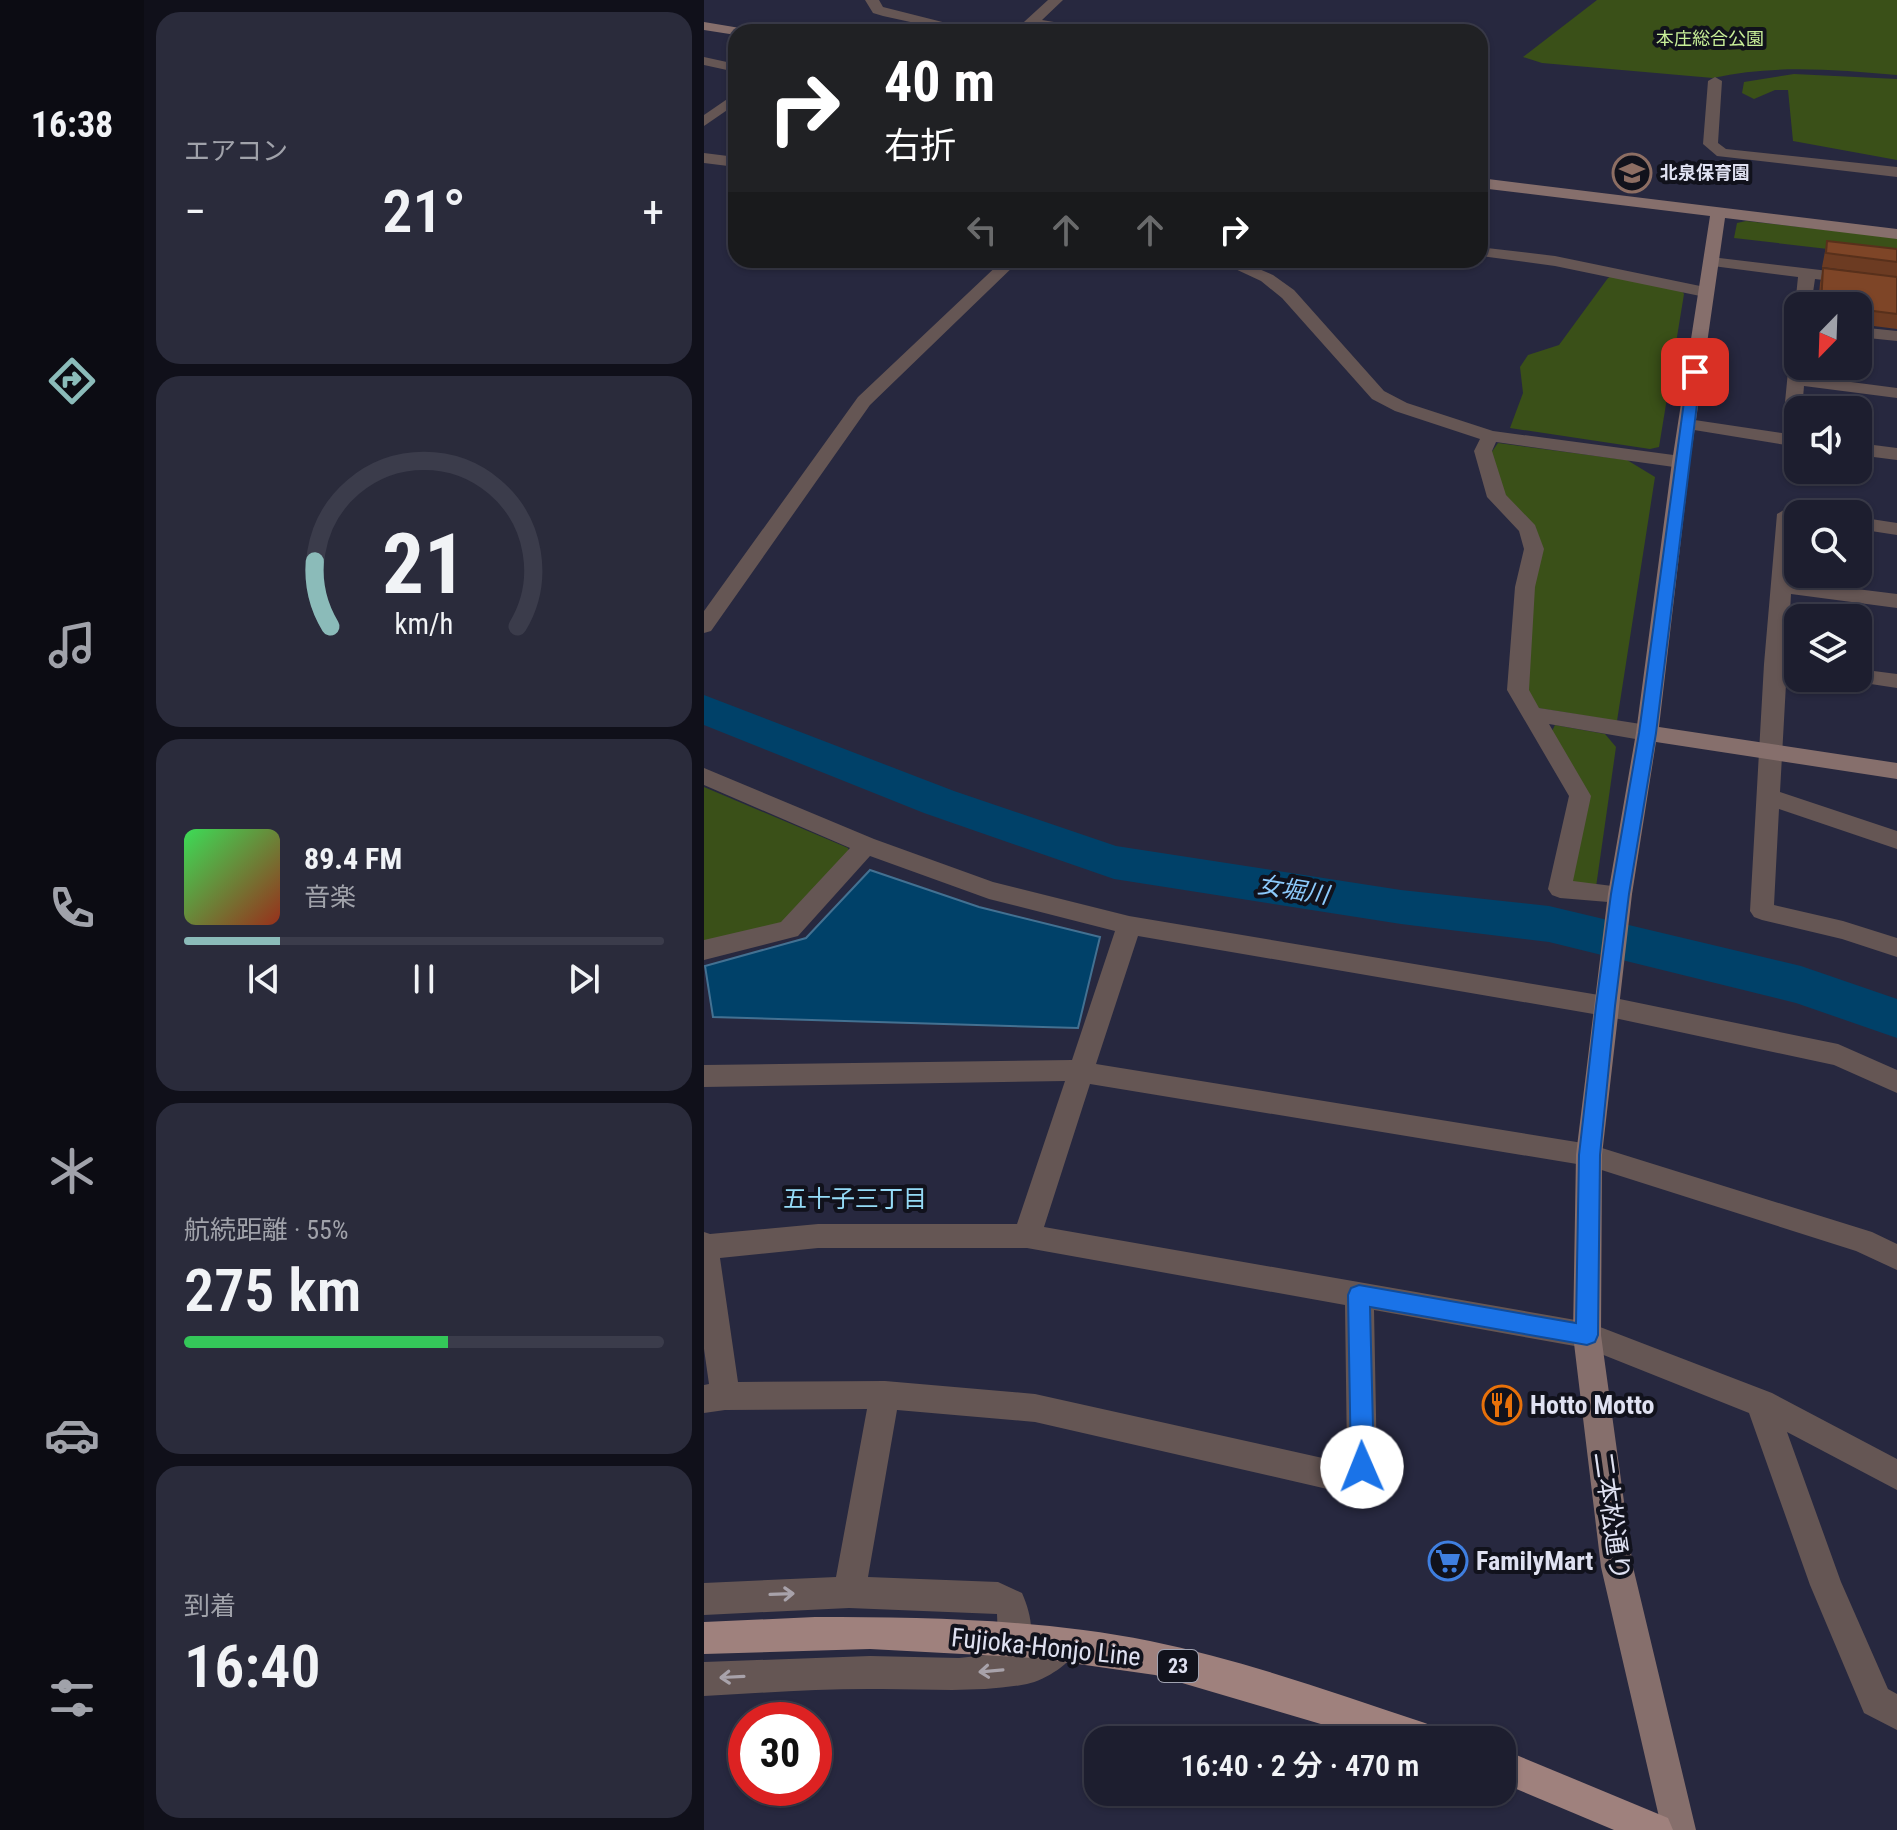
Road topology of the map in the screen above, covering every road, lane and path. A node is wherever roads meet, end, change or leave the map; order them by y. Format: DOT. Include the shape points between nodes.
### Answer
graph roads {
  1 [pos="872,0"];
  2 [pos="1056,0"];
  3 [pos="1034,23"];
  4 [pos="938,24"];
  5 [pos="1040,24"];
  6 [pos="704,26"];
  7 [pos="728,30"];
  8 [pos="704,61"];
  9 [pos="728,66"];
  10 [pos="1715,81"];
  11 [pos="728,103"];
  12 [pos="704,122"];
  13 [pos="704,158"];
  14 [pos="728,161"];
  15 [pos="1897,172"];
  16 [pos="1488,184"];
  17 [pos="1718,214"];
  18 [pos="1897,234"];
  19 [pos="1488,253"];
  20 [pos="1711,262"];
  21 [pos="1004,268"];
  22 [pos="1243,268"];
  23 [pos="1807,274"];
  24 [pos="1897,284"];
  25 [pos="1705,292"];
  26 [pos="1805,292"];
  27 [pos="1872,333"];
  28 [pos="1897,336"];
  29 [pos="1796,380"];
  30 [pos="1897,393"];
  31 [pos="1795,396"];
  32 [pos="1688,424"];
  33 [pos="1490,436"];
  34 [pos="1784,438"];
  35 [pos="1872,451"];
  36 [pos="1897,454"];
  37 [pos="1681,462"];
  38 [pos="1872,525"];
  39 [pos="1897,529"];
  40 [pos="1784,557"];
  41 [pos="1782,586"];
  42 [pos="1897,601"];
  43 [pos="704,626"];
  44 [pos="1775,664"];
  45 [pos="1784,665"];
  46 [pos="1872,678"];
  47 [pos="1897,681"];
  48 [pos="1531,714"];
  49 [pos="1647,733"];
  50 [pos="1770,750"];
  51 [pos="1897,771"];
  52 [pos="704,776"];
  53 [pos="1768,797"];
  54 [pos="1897,840"];
  55 [pos="866,845"];
  56 [pos="1620,898"];
  57 [pos="1129,925"];
  58 [pos="1897,948"];
  59 [pos="704,950"];
  60 [pos="1605,1006"];
  61 [pos="1081,1072"];
  62 [pos="704,1076"];
  63 [pos="1897,1082"];
  64 [pos="1589,1155"];
  65 [pos="1027,1236"];
  66 [pos="704,1245"];
  67 [pos="1897,1257"];
  68 [pos="1359,1295"];
  69 [pos="1587,1335"];
  70 [pos="885,1395"];
  71 [pos="714,1398"];
  72 [pos="1761,1403"];
  73 [pos="1897,1475"];
  74 [pos="849,1592"];
  75 [pos="704,1599"];
  76 [pos="704,1638"];
  77 [pos="1014,1641"];
  78 [pos="1063,1646"];
  79 [pos="704,1679"];
  80 [pos="1897,1713"];
  81 [pos="1383,1726"];
  82 [pos="1516,1772"];
  83 [pos="1656,1830"];
  84 [pos="1679,1830"];
  1 -- 4 [label="street" via="878,10"];
  2 -- 3 [label="street"];
  3 -- 5 [label="street"];
  6 -- 7 [label="street"];
  8 -- 9 [label="street"];
  10 -- 15 [label="street" via="1710,144 1714,150"];
  11 -- 12 [label="street"];
  13 -- 14 [label="street"];
  16 -- 17 [label="street"];
  17 -- 18 [label="street"];
  17 -- 20 [label="street, 二本松通り"];
  19 -- 25 [label="street" via="1555,261"];
  20 -- 23 [label="street"];
  20 -- 25 [label="street, 二本松通り"];
  21 -- 43 [label="street" via="864,401"];
  22 -- 33 [label="street" via="1288,294 1378,395"];
  23 -- 24 [label="street"];
  23 -- 26 [label="street"];
  25 -- 32 [label="street, 二本松通り"];
  27 -- 28 [label="street"];
  29 -- 30 [label="street"];
  29 -- 31 [label="street"];
  32 -- 34 [label="street"];
  32 -- 37 [label="street, 二本松通り"];
  33 -- 37 [label="street"];
  33 -- 48 [label="street" via="1483,451 1497,497 1528,529 1534,549 1525,587 1518,690"];
  35 -- 36 [label="street"];
  37 -- 49 [label="street, 二本松通り"];
  38 -- 39 [label="street"];
  40 -- 41 [label="street"];
  41 -- 42 [label="street"];
  41 -- 44 [label="street"];
  44 -- 45 [label="street"];
  44 -- 50 [label="street"];
  46 -- 47 [label="street"];
  48 -- 49 [label="street"];
  48 -- 56 [label="street" via="1580,796 1560,889"];
  49 -- 50 [label="street"];
  49 -- 56 [label="street, 二本松通り"];
  50 -- 51 [label="street"];
  50 -- 53 [label="street"];
  52 -- 55 [label="street"];
  53 -- 54 [label="street"];
  53 -- 58 [label="street" via="1762,911"];
  55 -- 57 [label="street" via="989,890"];
  55 -- 59 [label="street" via="789,929"];
  56 -- 60 [label="street, 二本松通り"];
  57 -- 60 [label="street"];
  57 -- 61 [label="street"];
  60 -- 63 [label="street" via="1838,1055"];
  60 -- 64 [label="street, 二本松通り"];
  61 -- 62 [label="street"];
  61 -- 64 [label="street"];
  61 -- 65 [label="street"];
  64 -- 67 [label="street" via="1862,1241"];
  64 -- 69 [label="street, 二本松通り"];
  65 -- 66 [label="street" via="818,1236"];
  65 -- 68 [label="street"];
  66 -- 71 [label="street"];
  68 -- 69 [label="street"];
  68 -- 70 [label="street" via="1362,1467 1336,1476 1035,1408"];
  69 -- 72 [label="street"];
  69 -- 84 [label="street, 二本松通り" via="1617,1567"];
  70 -- 71 [label="street"];
  70 -- 74 [label="street"];
  72 -- 73 [label="street"];
  72 -- 80 [label="street" via="1826,1585 1876,1701"];
  75 -- 74 [label="street, one-way"];
  74 -- 77 [label="street" via="998,1598 1011,1604"];
  76 -- 77 [label="main road, Fujioka-Honjo Line / 23" via="846,1632"];
  77 -- 78 [label="main road, Fujioka-Honjo Line / 23"];
  78 -- 79 [label="street, one-way" via="1029,1667 959,1674"];
  78 -- 81 [label="main road, Fujioka-Honjo Line / 23" via="1163,1662"];
  82 -- 83 [label="main road"];
}
